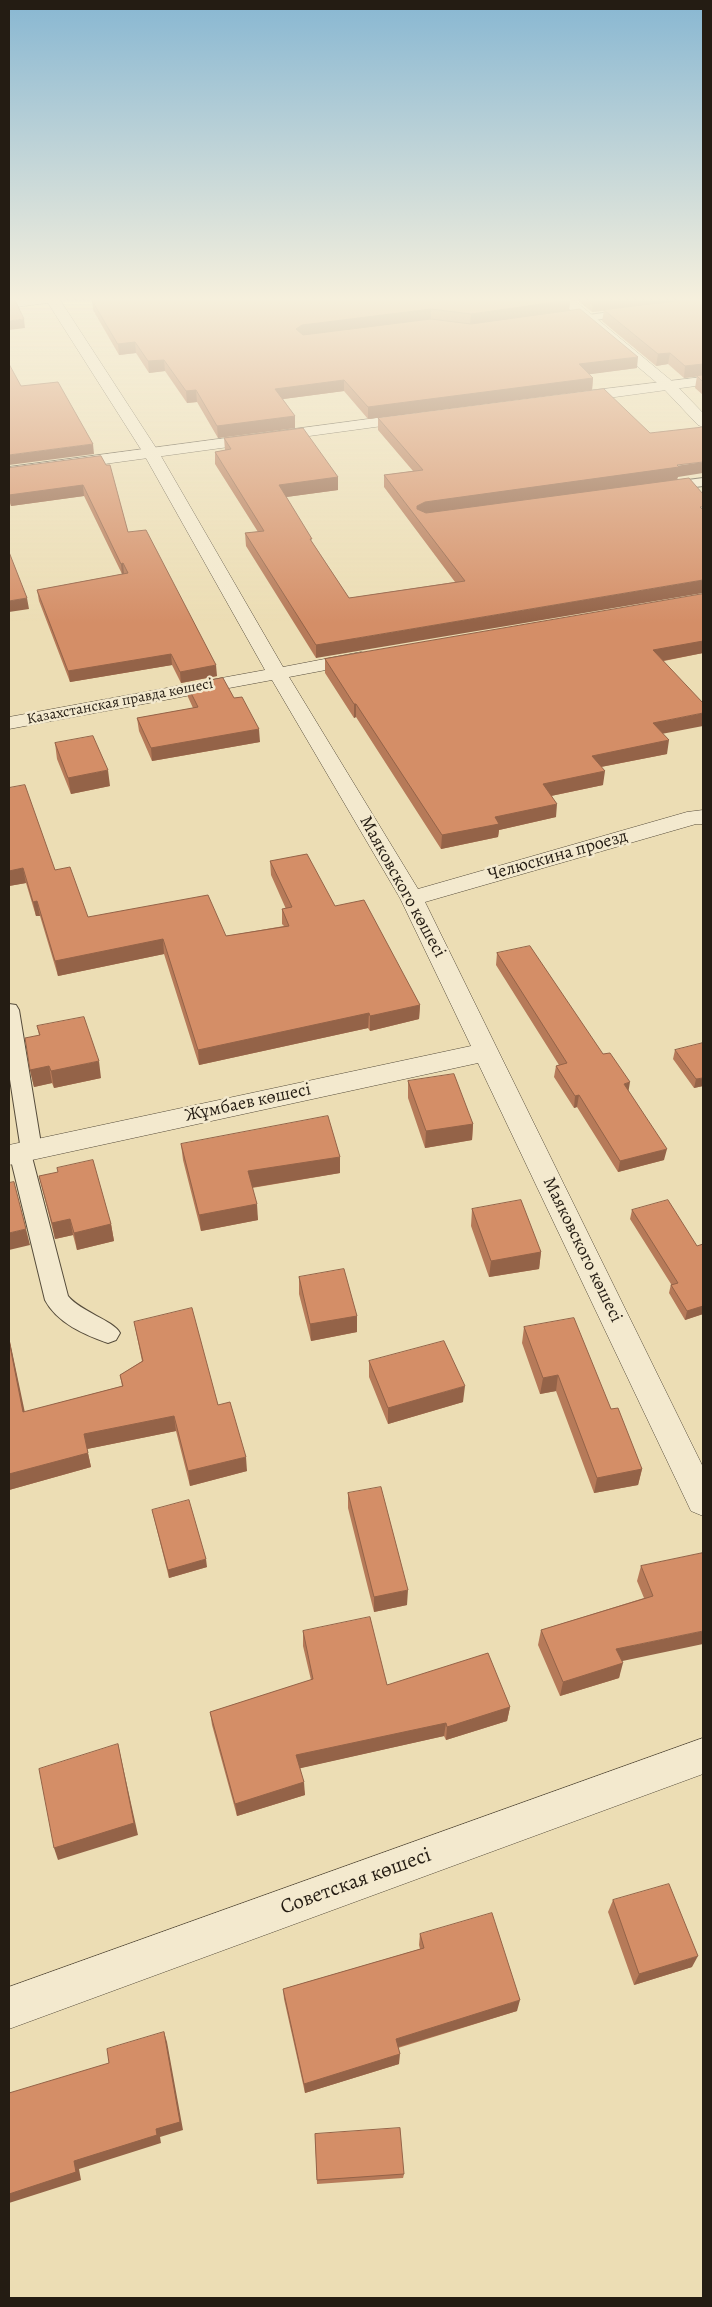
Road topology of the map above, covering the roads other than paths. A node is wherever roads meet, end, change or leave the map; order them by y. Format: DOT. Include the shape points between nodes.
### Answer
graph roads {
  1 [pos="122,408"];
  2 [pos="689,408"];
  3 [pos="433,415"];
  4 [pos="703,422"];
  5 [pos="150,452"];
  6 [pos="9,472"];
  7 [pos="703,482"];
  8 [pos="655,488"];
  9 [pos="384,655"];
  10 [pos="277,673"];
  11 [pos="9,723"];
  12 [pos="701,819"];
  13 [pos="412,898"];
  14 [pos="9,1010"];
  15 [pos="486,1052"];
  16 [pos="20,1152"];
  17 [pos="108,1333"];
  18 [pos="703,1501"];
  19 [pos="703,1756"];
  20 [pos="9,2008"];
  1 -- 5 [label="street, Маяковского көшесі"];
  2 -- 4 [label="street"];
  3 -- 5 [label="street"];
  5 -- 6 [label="street"];
  5 -- 10 [label="street, Маяковского көшесі"];
  7 -- 8 [label="lane"];
  9 -- 10 [label="street, Казахстанская правда көшесі"];
  10 -- 11 [label="street, Казахстанская правда көшесі"];
  10 -- 13 [label="street, Маяковского көшесі"];
  12 -- 13 [label="street, Челюскина проезд"];
  13 -- 15 [label="street, Маяковского көшесі"];
  14 -- 16 [label="lane"];
  15 -- 16 [label="street, Жұмбаев көшесі"];
  15 -- 18 [label="street, Маяковского көшесі"];
  16 -- 17 [label="lane" via="57,1300 77,1318"];
  19 -- 20 [label="street, Советская көшесі"];
}
